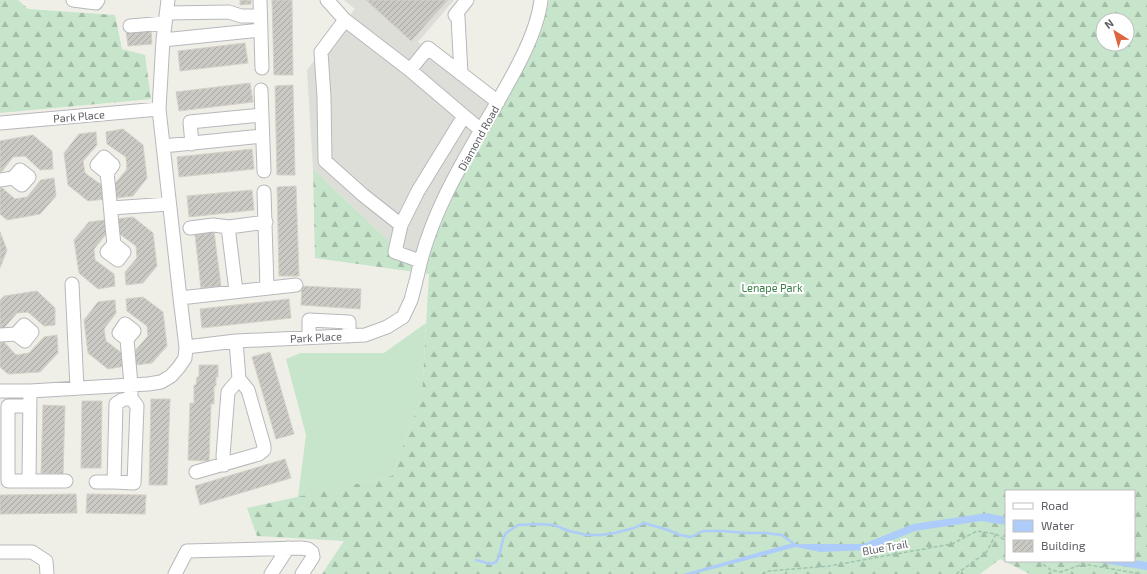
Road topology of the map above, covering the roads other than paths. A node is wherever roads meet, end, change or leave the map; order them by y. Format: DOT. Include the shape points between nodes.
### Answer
graph roads {
  1 [pos="73,0"];
  2 [pos="98,0"];
  3 [pos="260,0"];
  4 [pos="327,0"];
  5 [pos="467,0"];
  6 [pos="541,0"];
  7 [pos="167,12"];
  8 [pos="260,16"];
  9 [pos="345,20"];
  10 [pos="130,26"];
  11 [pos="261,30"];
  12 [pos="163,40"];
  13 [pos="262,68"];
  14 [pos="410,70"];
  15 [pos="461,74"];
  16 [pos="262,90"];
  17 [pos="498,102"];
  18 [pos="159,109"];
  19 [pos="262,115"];
  20 [pos="464,116"];
  21 [pos="0,123"];
  22 [pos="482,130"];
  23 [pos="262,136"];
  24 [pos="192,144"];
  25 [pos="163,146"];
  26 [pos="264,171"];
  27 [pos="107,173"];
  28 [pos="264,192"];
  29 [pos="169,204"];
  30 [pos="111,208"];
  31 [pos="266,222"];
  32 [pos="401,225"];
  33 [pos="228,227"];
  34 [pos="190,228"];
  35 [pos="114,244"];
  36 [pos="420,262"];
  37 [pos="416,279"];
  38 [pos="72,284"];
  39 [pos="296,285"];
  40 [pos="267,288"];
  41 [pos="236,291"];
  42 [pos="180,298"];
  43 [pos="16,334"];
  44 [pos="0,335"];
  45 [pos="349,336"];
  46 [pos="309,338"];
  47 [pos="127,339"];
  48 [pos="236,341"];
  49 [pos="186,347"];
  50 [pos="239,379"];
  51 [pos="77,388"];
  52 [pos="0,391"];
  53 [pos="30,391"];
  54 [pos="131,392"];
  55 [pos="30,406"];
  56 [pos="224,465"];
  57 [pos="196,472"];
  58 [pos="29,481"];
  59 [pos="66,481"];
  60 [pos="96,482"];
  61 [pos="114,482"];
  62 [pos="288,548"];
  63 [pos="0,552"];
  64 [pos="47,574"];
  65 [pos="175,574"];
  66 [pos="271,574"];
  67 [pos="302,574"];
  1 -- 2 [label="street" via="96,3"];
  3 -- 8 [label="street"];
  4 -- 9 [label="street"];
  5 -- 15 [label="street" via="455,15 458,17"];
  6 -- 17 [label="street, Diamond Road" via="540,12 526,48"];
  7 -- 8 [label="street" via="229,12 241,16"];
  7 -- 10 [label="street"];
  7 -- 12 [label="street"];
  8 -- 11 [label="street"];
  9 -- 14 [label="street"];
  9 -- 32 [label="street" via="321,52 325,161"];
  11 -- 12 [label="street"];
  11 -- 13 [label="street"];
  12 -- 18 [label="street"];
  14 -- 15 [label="street" via="428,48"];
  14 -- 20 [label="street"];
  15 -- 17 [label="street"];
  16 -- 19 [label="street"];
  17 -- 22 [label="street, Diamond Road"];
  18 -- 21 [label="street, Park Place"];
  18 -- 25 [label="street"];
  19 -- 23 [label="street"];
  19 -- 24 [label="street" via="190,122"];
  20 -- 22 [label="street"];
  20 -- 32 [label="street" via="418,191"];
  22 -- 36 [label="street, Diamond Road" via="440,207"];
  23 -- 24 [label="street"];
  23 -- 26 [label="street"];
  24 -- 25 [label="street"];
  25 -- 29 [label="street"];
  27 -- 30 [label="street"];
  28 -- 31 [label="street"];
  29 -- 30 [label="street"];
  29 -- 42 [label="street"];
  30 -- 35 [label="street"];
  31 -- 33 [label="street"];
  31 -- 40 [label="street"];
  32 -- 36 [label="street" via="395,252"];
  33 -- 34 [label="street" via="213,225"];
  33 -- 41 [label="street"];
  36 -- 37 [label="street, Diamond Road"];
  37 -- 45 [label="street, Park Place" via="411,300 403,317 387,327 365,335"];
  38 -- 51 [label="street"];
  39 -- 40 [label="street"];
  40 -- 41 [label="street"];
  41 -- 42 [label="street"];
  42 -- 49 [label="street"];
  43 -- 44 [label="street"];
  45 -- 46 [label="street, Park Place"];
  45 -- 46 [label="street" via="349,322 309,320"];
  46 -- 48 [label="street, Park Place"];
  47 -- 54 [label="street"];
  48 -- 49 [label="street, Park Place"];
  48 -- 50 [label="street"];
  49 -- 54 [label="street" via="185,358 171,376"];
  50 -- 56 [label="street" via="228,392"];
  50 -- 56 [label="street" via="248,390 264,450"];
  51 -- 53 [label="street"];
  51 -- 54 [label="street"];
  52 -- 53 [label="street"];
  53 -- 55 [label="street"];
  54 -- 61 [label="street" via="116,404"];
  54 -- 61 [label="street" via="137,406 134,483"];
  55 -- 58 [label="street"];
  55 -- 58 [label="street" via="8,406 8,481"];
  56 -- 57 [label="street"];
  58 -- 59 [label="street"];
  60 -- 61 [label="street"];
  62 -- 65 [label="street" via="187,551"];
  62 -- 66 [label="street"];
  62 -- 67 [label="street" via="308,549 312,552 313,557"];
  63 -- 64 [label="street" via="32,552 46,561"];
}
